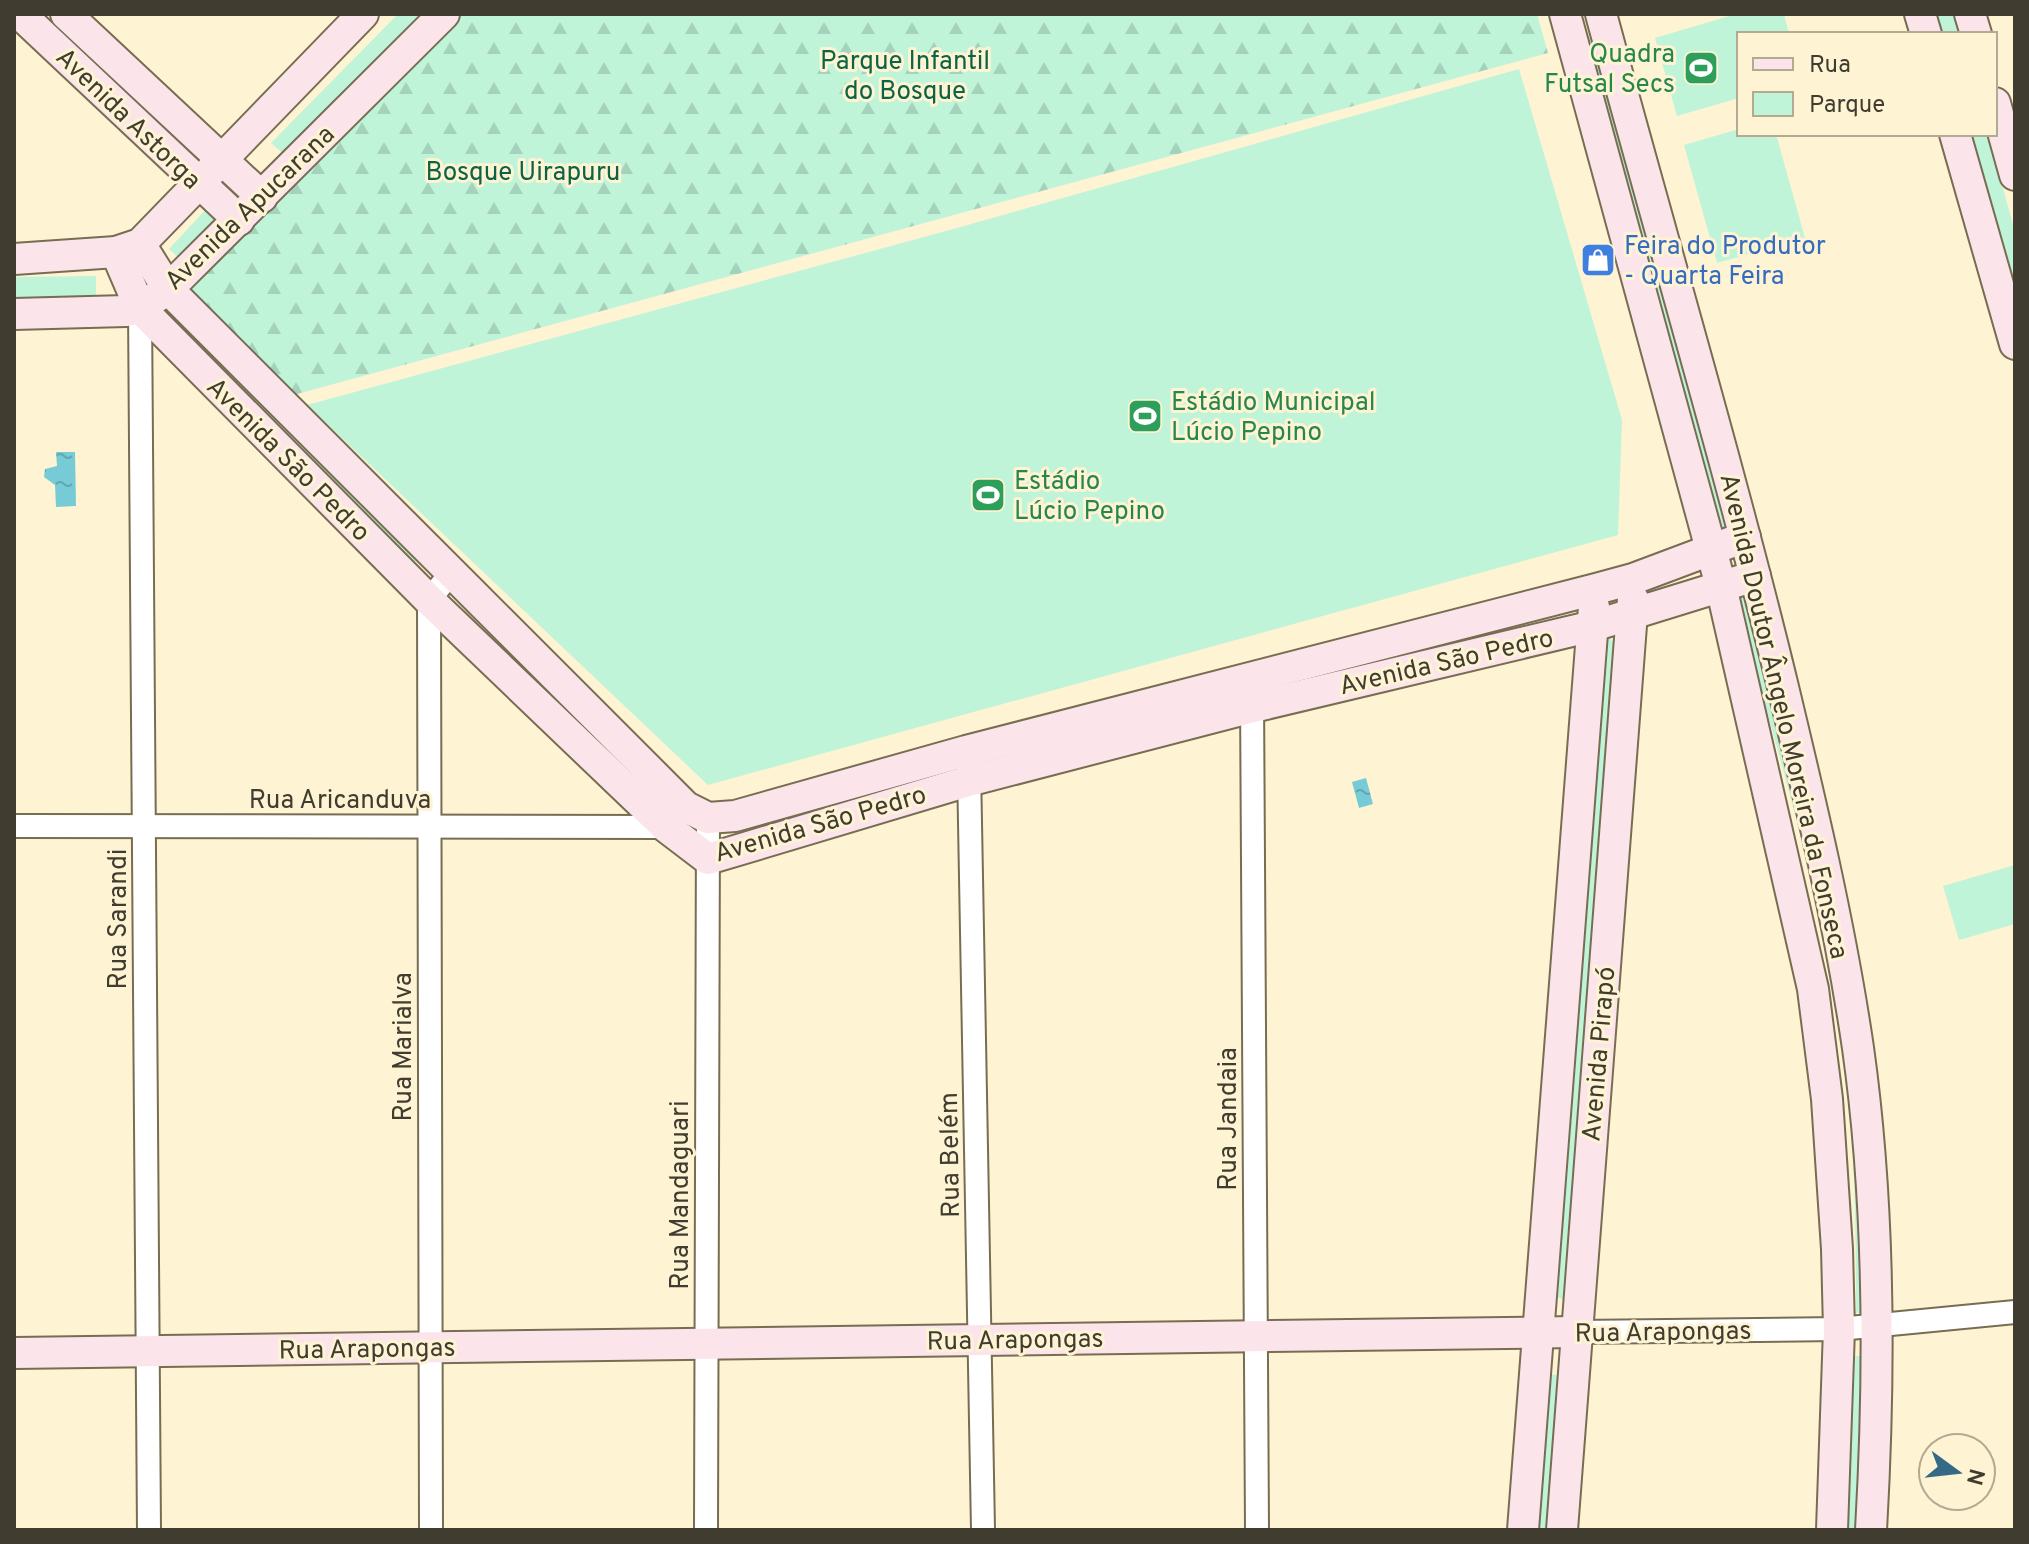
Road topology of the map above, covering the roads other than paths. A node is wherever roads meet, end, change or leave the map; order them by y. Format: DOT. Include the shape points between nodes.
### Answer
graph roads {
  1 [pos="20,14"];
  2 [pos="66,14"];
  3 [pos="363,14"];
  4 [pos="444,14"];
  5 [pos="1565,14"];
  6 [pos="1601,14"];
  7 [pos="1997,110"];
  8 [pos="1956,136"];
  9 [pos="223,158"];
  10 [pos="2015,175"];
  11 [pos="198,185"];
  12 [pos="262,197"];
  13 [pos="239,220"];
  14 [pos="128,248"];
  15 [pos="14,259"];
  16 [pos="168,289"];
  17 [pos="140,308"];
  18 [pos="14,314"];
  19 [pos="2015,344"];
  20 [pos="1745,537"];
  21 [pos="1711,549"];
  22 [pos="451,573"];
  23 [pos="1755,576"];
  24 [pos="1633,579"];
  25 [pos="1721,586"];
  26 [pos="1596,589"];
  27 [pos="429,600"];
  28 [pos="1633,615"];
  29 [pos="1593,626"];
  30 [pos="1251,676"];
  31 [pos="1253,707"];
  32 [pos="969,765"];
  33 [pos="648,789"];
  34 [pos="687,817"];
  35 [pos="14,826"];
  36 [pos="144,827"];
  37 [pos="429,827"];
  38 [pos="708,859"];
  39 [pos="2015,1312"];
  40 [pos="1875,1327"];
  41 [pos="1839,1329"];
  42 [pos="1536,1332"];
  43 [pos="1576,1332"];
  44 [pos="1256,1336"];
  45 [pos="980,1340"];
  46 [pos="706,1343"];
  47 [pos="431,1348"];
  48 [pos="148,1352"];
  49 [pos="14,1353"];
  50 [pos="149,1530"];
  51 [pos="431,1530"];
  52 [pos="706,1530"];
  53 [pos="983,1530"];
  54 [pos="1257,1530"];
  55 [pos="1523,1530"];
  56 [pos="1562,1530"];
  57 [pos="1832,1530"];
  58 [pos="1871,1530"];
  1 -- 11 [label="street, Avenida Astorga"];
  2 -- 9 [label="street, Avenida Astorga"];
  3 -- 9 [label="street, Avenida Apucarana"];
  4 -- 12 [label="street, Avenida Apucarana"];
  5 -- 21 [label="street, Avenida Doutor Ângelo Moreira da Fonseca"];
  6 -- 20 [label="street, Avenida Doutor Ângelo Moreira da Fonseca"];
  7 -- 10 [label="street"];
  8 -- 19 [label="street"];
  9 -- 11 [label="street, Avenida Apucarana"];
  9 -- 12 [label="street, Avenida Astorga"];
  11 -- 13 [label="street, Avenida Astorga"];
  11 -- 14 [label="street, Avenida Apucarana"];
  12 -- 13 [label="street, Avenida Apucarana"];
  13 -- 16 [label="street, Avenida Apucarana"];
  14 -- 15 [label="street"];
  14 -- 16 [label="street, Avenida São Pedro"];
  14 -- 17 [label="street, Avenida São Pedro"];
  16 -- 17 [label="street, Avenida Apucarana"];
  16 -- 22 [label="street, Avenida São Pedro"];
  17 -- 18 [label="street, Avenida Apucarana"];
  17 -- 27 [label="street, Avenida São Pedro"];
  17 -- 36 [label="street, Rua Sarandi"];
  20 -- 21 [label="street, Avenida São Pedro"];
  20 -- 23 [label="street, Avenida Doutor Ângelo Moreira da Fonseca"];
  21 -- 24 [label="street, Avenida São Pedro"];
  21 -- 25 [label="street, Avenida Doutor Ângelo Moreira da Fonseca"];
  22 -- 27 [label="street"];
  22 -- 33 [label="street, Avenida São Pedro"];
  23 -- 25 [label="street, Avenida São Pedro"];
  23 -- 40 [label="street, Avenida Doutor Ângelo Moreira da Fonseca" via="1823,856 1858,1049"];
  24 -- 26 [label="street, Avenida São Pedro"];
  24 -- 28 [label="street, Avenida Pirapó"];
  25 -- 28 [label="street, Avenida São Pedro"];
  25 -- 41 [label="street, Avenida Doutor Ângelo Moreira da Fonseca" via="1813,989 1834,1180"];
  26 -- 29 [label="street, Avenida Pirapó"];
  26 -- 30 [label="street, Avenida São Pedro"];
  27 -- 33 [label="street, Avenida São Pedro"];
  27 -- 37 [label="street, Rua Marialva"];
  28 -- 29 [label="street, Avenida São Pedro"];
  28 -- 43 [label="street, Avenida Pirapó"];
  29 -- 31 [label="street, Avenida São Pedro"];
  29 -- 42 [label="street, Avenida Pirapó"];
  30 -- 31 [label="street, Rua Jandaia"];
  30 -- 32 [label="street, Avenida São Pedro"];
  31 -- 32 [label="street, Avenida São Pedro"];
  31 -- 44 [label="street, Rua Jandaia"];
  32 -- 34 [label="street, Avenida São Pedro" via="735,816"];
  32 -- 38 [label="street, Avenida São Pedro"];
  32 -- 45 [label="street, Rua Belém"];
  33 -- 34 [label="street, Avenida São Pedro"];
  34 -- 37 [label="street, Rua Aricanduva"];
  34 -- 38 [label="street, Avenida São Pedro"];
  34 -- 38 [label="street, Rua Mandaguari"];
  35 -- 36 [label="street, Rua Aricanduva"];
  36 -- 37 [label="street, Rua Aricanduva"];
  36 -- 48 [label="street, Rua Sarandi"];
  37 -- 47 [label="street, Rua Marialva"];
  38 -- 46 [label="street, Rua Mandaguari"];
  39 -- 40 [label="street, Rua Arapongas"];
  40 -- 41 [label="street, Rua Arapongas"];
  40 -- 58 [label="street, Avenida Doutor Ângelo Moreira da Fonseca"];
  41 -- 43 [label="street, Rua Arapongas"];
  41 -- 57 [label="street, Avenida Doutor Ângelo Moreira da Fonseca"];
  42 -- 43 [label="street, Rua Arapongas"];
  42 -- 44 [label="street, Rua Arapongas"];
  42 -- 55 [label="street, Avenida Pirapó"];
  43 -- 56 [label="street, Avenida Pirapó"];
  44 -- 45 [label="street, Rua Arapongas"];
  44 -- 54 [label="street, Rua Jandaia"];
  45 -- 46 [label="street, Rua Arapongas"];
  45 -- 53 [label="street, Rua Belém"];
  46 -- 47 [label="street, Rua Arapongas"];
  46 -- 52 [label="street, Rua Mandaguari"];
  47 -- 48 [label="street, Rua Arapongas"];
  47 -- 51 [label="street, Rua Marialva"];
  48 -- 49 [label="street, Rua Arapongas"];
  48 -- 50 [label="street, Rua Sarandi"];
}
